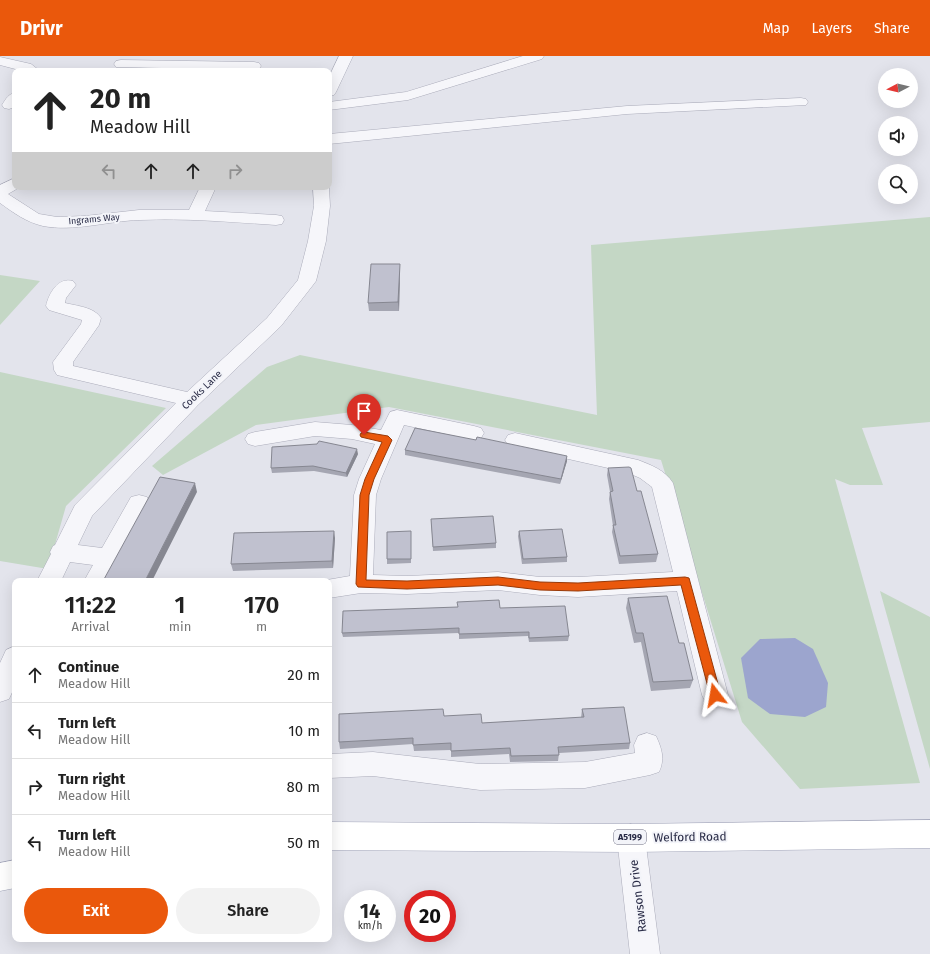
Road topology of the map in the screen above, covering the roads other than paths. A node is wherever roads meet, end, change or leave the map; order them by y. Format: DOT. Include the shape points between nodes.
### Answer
graph roads {
  1 [pos="346,56"];
  2 [pos="537,56"];
  3 [pos="0,61"];
  4 [pos="121,64"];
  5 [pos="254,64"];
  6 [pos="32,67"];
  7 [pos="332,86"];
  8 [pos="801,102"];
  9 [pos="332,106"];
  10 [pos="332,139"];
  11 [pos="12,184"];
  12 [pos="207,190"];
  13 [pos="322,190"];
  14 [pos="0,192"];
  15 [pos="0,196"];
  16 [pos="195,215"];
  17 [pos="276,220"];
  18 [pos="67,285"];
  19 [pos="192,400"];
  20 [pos="474,432"];
  21 [pos="255,440"];
  22 [pos="388,440"];
  23 [pos="516,440"];
  24 [pos="139,504"];
  25 [pos="61,552"];
  26 [pos="108,558"];
  27 [pos="50,578"];
  28 [pos="98,578"];
  29 [pos="685,581"];
  30 [pos="361,584"];
  31 [pos="332,588"];
  32 [pos="12,664"];
  33 [pos="0,691"];
  34 [pos="715,695"];
  35 [pos="647,745"];
  36 [pos="332,766"];
  37 [pos="930,834"];
  38 [pos="332,836"];
  39 [pos="631,838"];
  40 [pos="12,875"];
  41 [pos="0,877"];
  42 [pos="645,954"];
  1 -- 7 [label="street"];
  2 -- 9 [label="street" via="408,96"];
  3 -- 6 [label="street"];
  4 -- 5 [label="street"];
  8 -- 10 [label="street" via="627,110"];
  11 -- 14 [label="street"];
  12 -- 16 [label="street"];
  13 -- 19 [label="street, Cooks Lane" via="317,241 307,280 274,322"];
  15 -- 16 [label="street, Ingrams Way" via="34,218 49,221 64,222 138,215"];
  16 -- 17 [label="street, Ingrams Way"];
  18 -- 19 [label="street" via="57,297 56,306 85,312 92,318 90,325 63,362 64,370"];
  19 -- 25 [label="street, Cooks Lane" via="83,510"];
  20 -- 22 [label="street" via="397,417"];
  21 -- 22 [label="street" via="314,428 352,432"];
  22 -- 30 [label="street" via="365,495"];
  23 -- 29 [label="street" via="630,465 648,472 662,483"];
  24 -- 26 [label="street"];
  25 -- 26 [label="street"];
  25 -- 27 [label="street, Cooks Lane"];
  26 -- 28 [label="street"];
  29 -- 30 [label="street" via="578,587 498,581 407,585"];
  29 -- 34 [label="street"];
  30 -- 31 [label="street"];
  32 -- 33 [label="street"];
  35 -- 36 [label="street" via="650,763 585,775 480,777 373,764"];
  37 -- 39 [label="main road, Welford Road / A5199"];
  38 -- 39 [label="main road, Welford Road / A5199"];
  39 -- 42 [label="street, Rawson Drive"];
  40 -- 41 [label="main road"];
}
